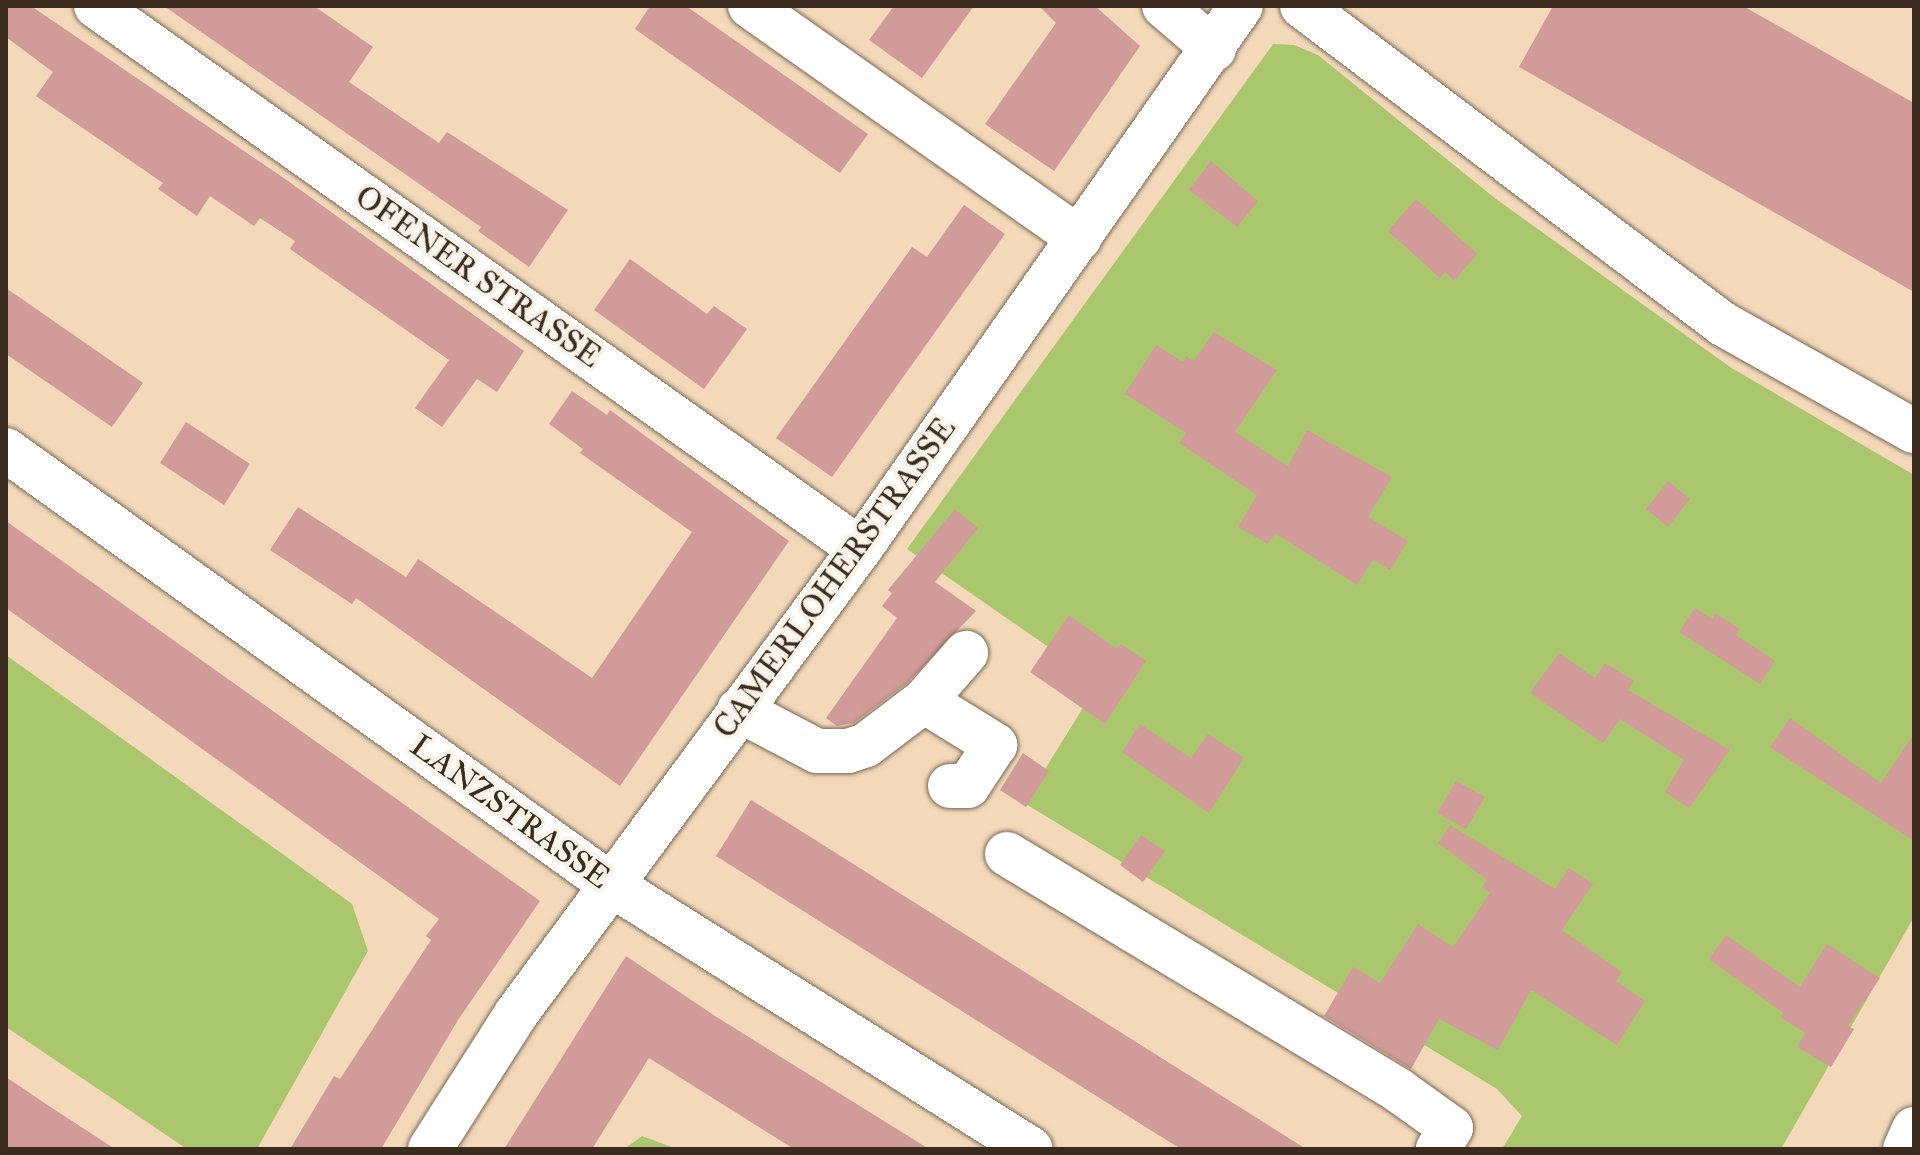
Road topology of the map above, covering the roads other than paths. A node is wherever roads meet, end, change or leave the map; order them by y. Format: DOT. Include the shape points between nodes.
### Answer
graph roads {
  1 [pos="96,6"];
  2 [pos="750,6"];
  3 [pos="1164,6"];
  4 [pos="1241,6"];
  5 [pos="1302,6"];
  6 [pos="1214,49"];
  7 [pos="1079,238"];
  8 [pos="1914,431"];
  9 [pos="6,450"];
  10 [pos="860,549"];
  11 [pos="966,653"];
  12 [pos="924,701"];
  13 [pos="739,710"];
  14 [pos="950,786"];
  15 [pos="1007,854"];
  16 [pos="610,884"];
  17 [pos="1914,1129"];
  18 [pos="1444,1138"];
  19 [pos="1914,1143"];
  20 [pos="430,1149"];
  21 [pos="1031,1149"];
  22 [pos="1908,1149"];
  1 -- 10 [label="street, OFENER STRASSE"];
  2 -- 7 [label="street"];
  3 -- 6 [label="street"];
  4 -- 6 [label="street, CAMERLOHERSTRASSE"];
  5 -- 8 [label="street" via="1723,324"];
  6 -- 7 [label="street, CAMERLOHERSTRASSE"];
  7 -- 10 [label="street, CAMERLOHERSTRASSE"];
  9 -- 16 [label="street, LANZSTRASSE"];
  10 -- 13 [label="street, CAMERLOHERSTRASSE"];
  11 -- 12 [label="street"];
  12 -- 13 [label="street" via="866,745 848,751 817,751"];
  12 -- 14 [label="street" via="995,745 968,786"];
  13 -- 16 [label="street, CAMERLOHERSTRASSE"];
  15 -- 18 [label="street" via="1398,1090"];
  16 -- 20 [label="street, CAMERLOHERSTRASSE" via="516,1014"];
  16 -- 21 [label="street, LANZSTRASSE"];
  17 -- 22 [label="street"];
  19 -- 22 [label="street"];
}
